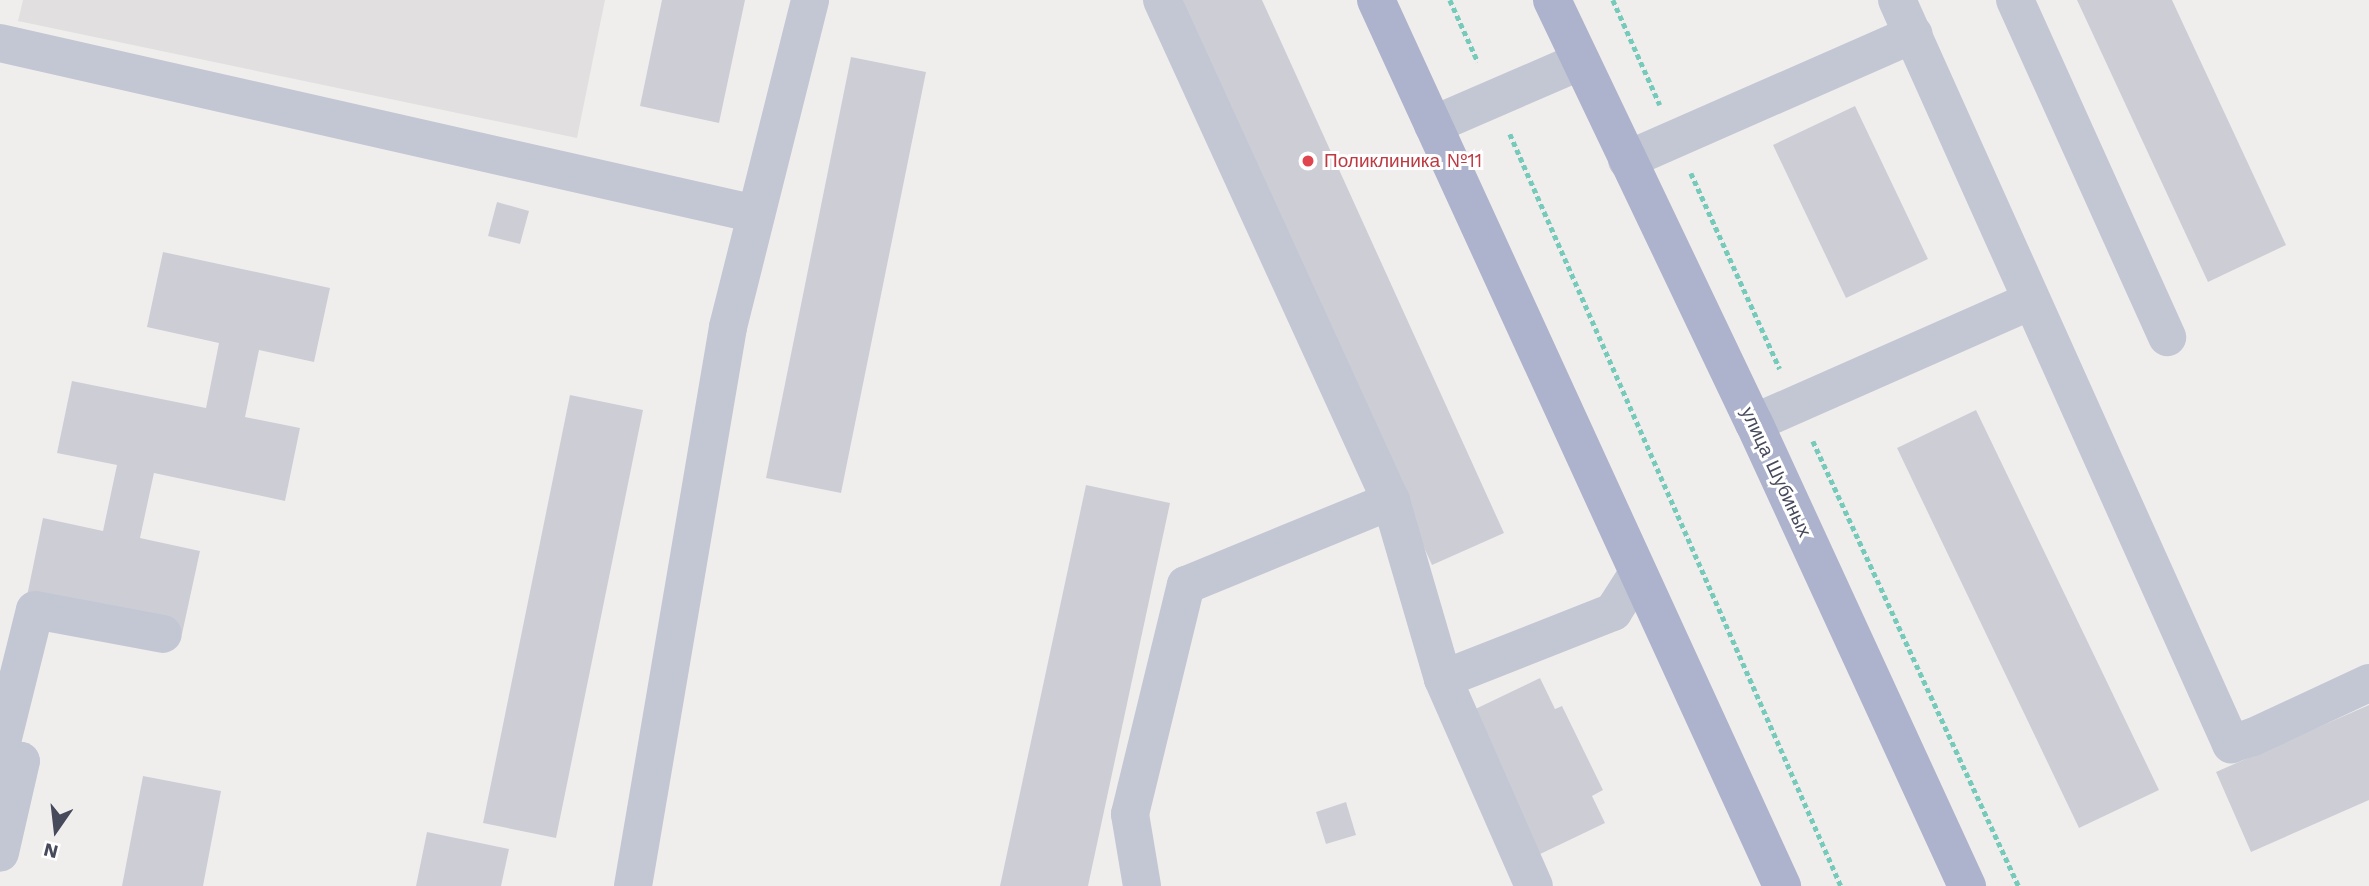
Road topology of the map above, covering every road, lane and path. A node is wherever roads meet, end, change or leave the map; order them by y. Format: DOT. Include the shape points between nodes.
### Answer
graph roads {
  1 [pos="810,0"];
  2 [pos="1163,0"];
  3 [pos="1376,0"];
  4 [pos="1450,0"];
  5 [pos="1552,0"];
  6 [pos="1897,0"];
  7 [pos="2015,0"];
  8 [pos="1914,34"];
  9 [pos="0,43"];
  10 [pos="1581,61"];
  11 [pos="1494,98"];
  12 [pos="1433,125"];
  13 [pos="1627,160"];
  14 [pos="756,214"];
  15 [pos="2031,301"];
  16 [pos="2167,337"];
  17 [pos="1754,423"];
  18 [pos="1391,501"];
  19 [pos="1638,573"];
  20 [pos="163,634"];
  21 [pos="1443,680"];
  22 [pos="2369,683"];
  23 [pos="0,750"];
  24 [pos="0,757"];
  25 [pos="0,853"];
  26 [pos="633,886"];
  27 [pos="1142,886"];
  28 [pos="1534,886"];
  29 [pos="1782,886"];
  30 [pos="1841,886"];
  31 [pos="1967,886"];
  1 -- 14 [label="street"];
  2 -- 18 [label="street"];
  3 -- 12 [label="main road"];
  4 -- 11 [label="path"];
  5 -- 10 [label="main road, улица Шубиных"];
  6 -- 8 [label="street"];
  7 -- 16 [label="street"];
  8 -- 13 [label="street"];
  8 -- 15 [label="street"];
  9 -- 14 [label="street"];
  10 -- 11 [label="street"];
  10 -- 13 [label="main road, улица Шубиных"];
  11 -- 12 [label="street"];
  11 -- 30 [label="path"];
  12 -- 19 [label="main road"];
  13 -- 17 [label="main road, улица Шубиных"];
  14 -- 26 [label="street" via="728,327"];
  15 -- 17 [label="street"];
  15 -- 22 [label="street" via="2231,744"];
  17 -- 31 [label="main road, улица Шубиных"];
  18 -- 21 [label="street"];
  18 -- 27 [label="street" via="1186,585 1130,814"];
  19 -- 21 [label="street" via="1613,612"];
  19 -- 29 [label="main road"];
  20 -- 23 [label="street" via="35,610"];
  21 -- 28 [label="street"];
  24 -- 25 [label="street" via="21,761"];
}
